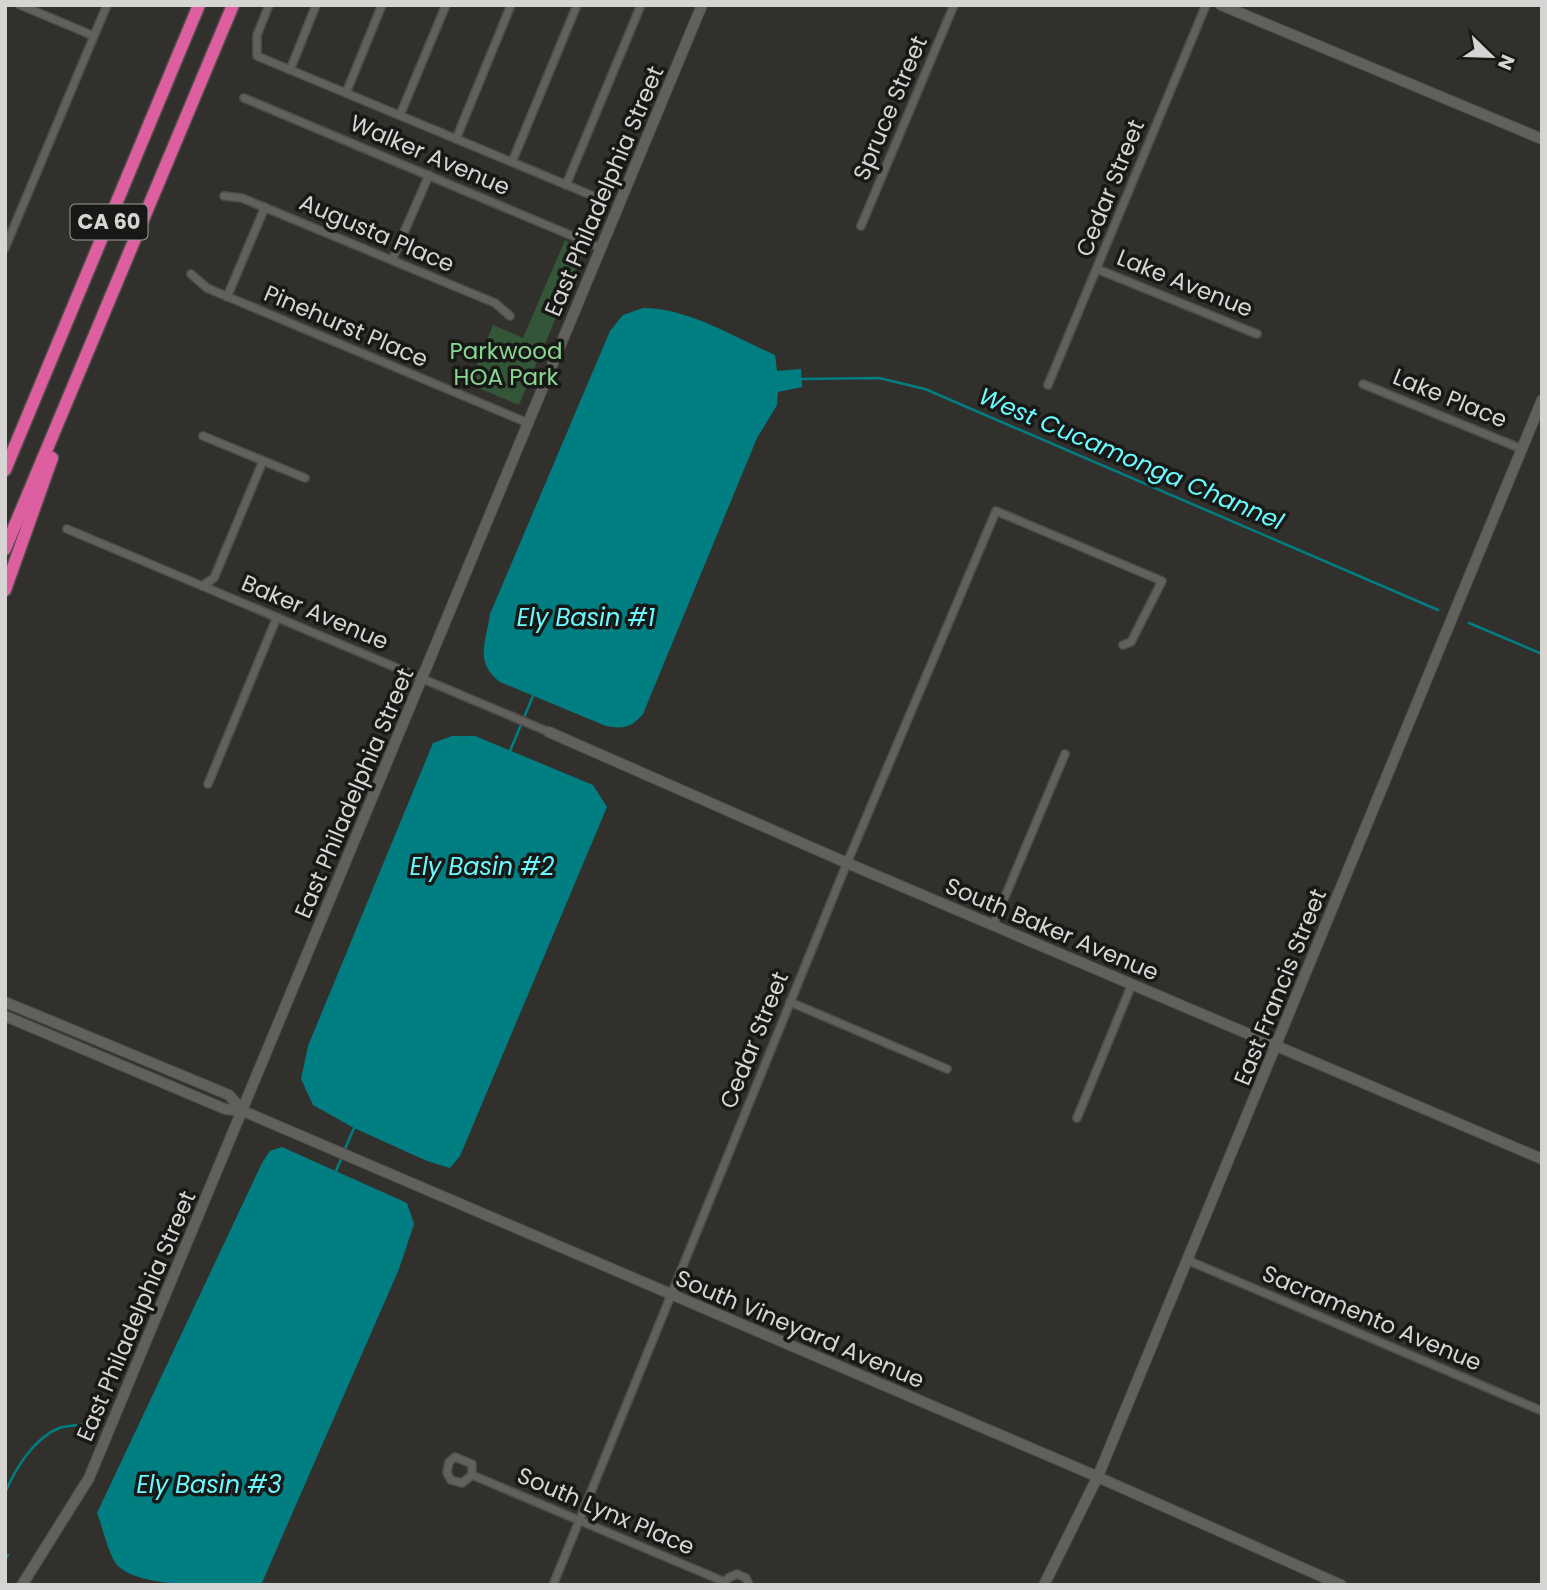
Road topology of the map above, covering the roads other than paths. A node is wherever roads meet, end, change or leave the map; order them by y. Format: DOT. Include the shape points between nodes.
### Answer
graph roads {
  1 [pos="20,5"];
  2 [pos="107,5"];
  3 [pos="199,5"];
  4 [pos="233,5"];
  5 [pos="270,5"];
  6 [pos="316,5"];
  7 [pos="382,5"];
  8 [pos="446,5"];
  9 [pos="512,5"];
  10 [pos="577,5"];
  11 [pos="641,5"];
  12 [pos="702,5"];
  13 [pos="954,5"];
  14 [pos="1206,5"];
  15 [pos="1221,5"];
  16 [pos="94,36"];
  17 [pos="290,70"];
  18 [pos="346,93"];
  19 [pos="244,98"];
  20 [pos="400,115"];
  21 [pos="456,139"];
  22 [pos="1542,139"];
  23 [pos="512,162"];
  24 [pos="429,175"];
  25 [pos="566,185"];
  26 [pos="224,196"];
  27 [pos="598,198"];
  28 [pos="265,207"];
  29 [pos="861,226"];
  30 [pos="5,248"];
  31 [pos="601,248"];
  32 [pos="393,260"];
  33 [pos="1097,269"];
  34 [pos="191,274"];
  35 [pos="227,297"];
  36 [pos="510,316"];
  37 [pos="100,323"];
  38 [pos="1257,334"];
  39 [pos="1363,384"];
  40 [pos="1048,385"];
  41 [pos="1542,400"];
  42 [pos="528,424"];
  43 [pos="203,436"];
  44 [pos="19,439"];
  45 [pos="1521,449"];
  46 [pos="5,456"];
  47 [pos="263,461"];
  48 [pos="5,470"];
  49 [pos="305,478"];
  50 [pos="66,529"];
  51 [pos="5,549"];
  52 [pos="202,586"];
  53 [pos="5,590"];
  54 [pos="277,617"];
  55 [pos="1123,645"];
  56 [pos="422,678"];
  57 [pos="549,732"];
  58 [pos="1065,754"];
  59 [pos="208,783"];
  60 [pos="847,863"];
  61 [pos="993,925"];
  62 [pos="1132,984"];
  63 [pos="5,1002"];
  64 [pos="790,1002"];
  65 [pos="5,1016"];
  66 [pos="1277,1046"];
  67 [pos="947,1069"];
  68 [pos="243,1111"];
  69 [pos="1077,1118"];
  70 [pos="1542,1159"];
  71 [pos="1187,1260"];
  72 [pos="670,1295"];
  73 [pos="1542,1411"];
  74 [pos="472,1475"];
  75 [pos="1098,1476"];
  76 [pos="579,1521"];
  77 [pos="724,1583"];
  78 [pos="22,1585"];
  79 [pos="553,1585"];
  80 [pos="749,1585"];
  81 [pos="1044,1585"];
  82 [pos="1341,1585"];
  1 -- 16 [label="street"];
  2 -- 16 [label="street"];
  3 -- 44 [label="highway, CA 60"];
  4 -- 37 [label="highway, CA 60"];
  5 -- 17 [label="street, Walker Avenue" via="257,35 257,56"];
  6 -- 17 [label="street"];
  7 -- 18 [label="street"];
  8 -- 20 [label="street"];
  9 -- 21 [label="street"];
  10 -- 23 [label="street"];
  11 -- 25 [label="street"];
  12 -- 31 [label="street, East Philadelphia Street"];
  13 -- 29 [label="street, Spruce Street"];
  14 -- 33 [label="street, Cedar Street"];
  15 -- 22 [label="street"];
  16 -- 30 [label="street"];
  17 -- 18 [label="street, Walker Avenue"];
  18 -- 20 [label="street, Walker Avenue"];
  19 -- 24 [label="street, Walker Avenue"];
  20 -- 21 [label="street, Walker Avenue"];
  21 -- 23 [label="street, Walker Avenue"];
  23 -- 25 [label="street, Walker Avenue"];
  24 -- 31 [label="street, Walker Avenue"];
  24 -- 32 [label="street"];
  25 -- 27 [label="street, Walker Avenue"];
  26 -- 28 [label="street, Augusta Place"];
  28 -- 32 [label="street, Augusta Place"];
  28 -- 35 [label="street"];
  31 -- 42 [label="street, East Philadelphia Street"];
  32 -- 36 [label="street, Augusta Place" via="495,303"];
  33 -- 38 [label="street, Lake Avenue"];
  33 -- 40 [label="street, Cedar Street"];
  34 -- 35 [label="street, Pinehurst Place" via="207,289"];
  35 -- 42 [label="street, Pinehurst Place"];
  37 -- 51 [label="highway, CA 60"];
  37 -- 53 [label="highway"];
  39 -- 45 [label="street, Lake Place"];
  41 -- 45 [label="street, East Francis Street"];
  42 -- 56 [label="street, East Philadelphia Street"];
  43 -- 47 [label="street"];
  44 -- 46 [label="highway"];
  44 -- 48 [label="highway, CA 60"];
  45 -- 66 [label="street, East Francis Street"];
  47 -- 49 [label="street"];
  47 -- 52 [label="street" via="214,578"];
  50 -- 52 [label="street, Baker Avenue"];
  52 -- 54 [label="street, Baker Avenue"];
  54 -- 56 [label="street, Baker Avenue"];
  54 -- 59 [label="street"];
  55 -- 60 [label="street, Cedar Street" via="1130,642 1161,580 996,511"];
  56 -- 57 [label="street, Baker Avenue"];
  56 -- 68 [label="street, East Philadelphia Street"];
  57 -- 60 [label="street, South Baker Avenue"];
  58 -- 61 [label="street"];
  60 -- 61 [label="street, South Baker Avenue"];
  60 -- 64 [label="street, Cedar Street"];
  61 -- 62 [label="street, South Baker Avenue"];
  62 -- 66 [label="street, South Baker Avenue"];
  62 -- 69 [label="street"];
  63 -- 68 [label="street, South Vineyard Avenue" via="229,1095"];
  64 -- 67 [label="street"];
  64 -- 72 [label="street, Cedar Street"];
  65 -- 68 [label="street, South Vineyard Avenue" via="225,1109"];
  66 -- 70 [label="street, South Baker Avenue"];
  66 -- 71 [label="street, East Francis Street"];
  68 -- 72 [label="street, South Vineyard Avenue"];
  68 -- 78 [label="street, East Philadelphia Street" via="89,1478"];
  71 -- 73 [label="street, Sacramento Avenue"];
  71 -- 75 [label="street, East Francis Street"];
  72 -- 75 [label="street, South Vineyard Avenue"];
  72 -- 76 [label="street, Cedar Street"];
  74 -- 76 [label="street, South Lynx Place"];
  75 -- 81 [label="street, East Francis Street"];
  75 -- 82 [label="street, South Vineyard Avenue"];
  76 -- 77 [label="street, South Lynx Place"];
  76 -- 79 [label="street, Cedar Street"];
  77 -- 80 [label="street, South Lynx Place" via="737,1574"];
}
